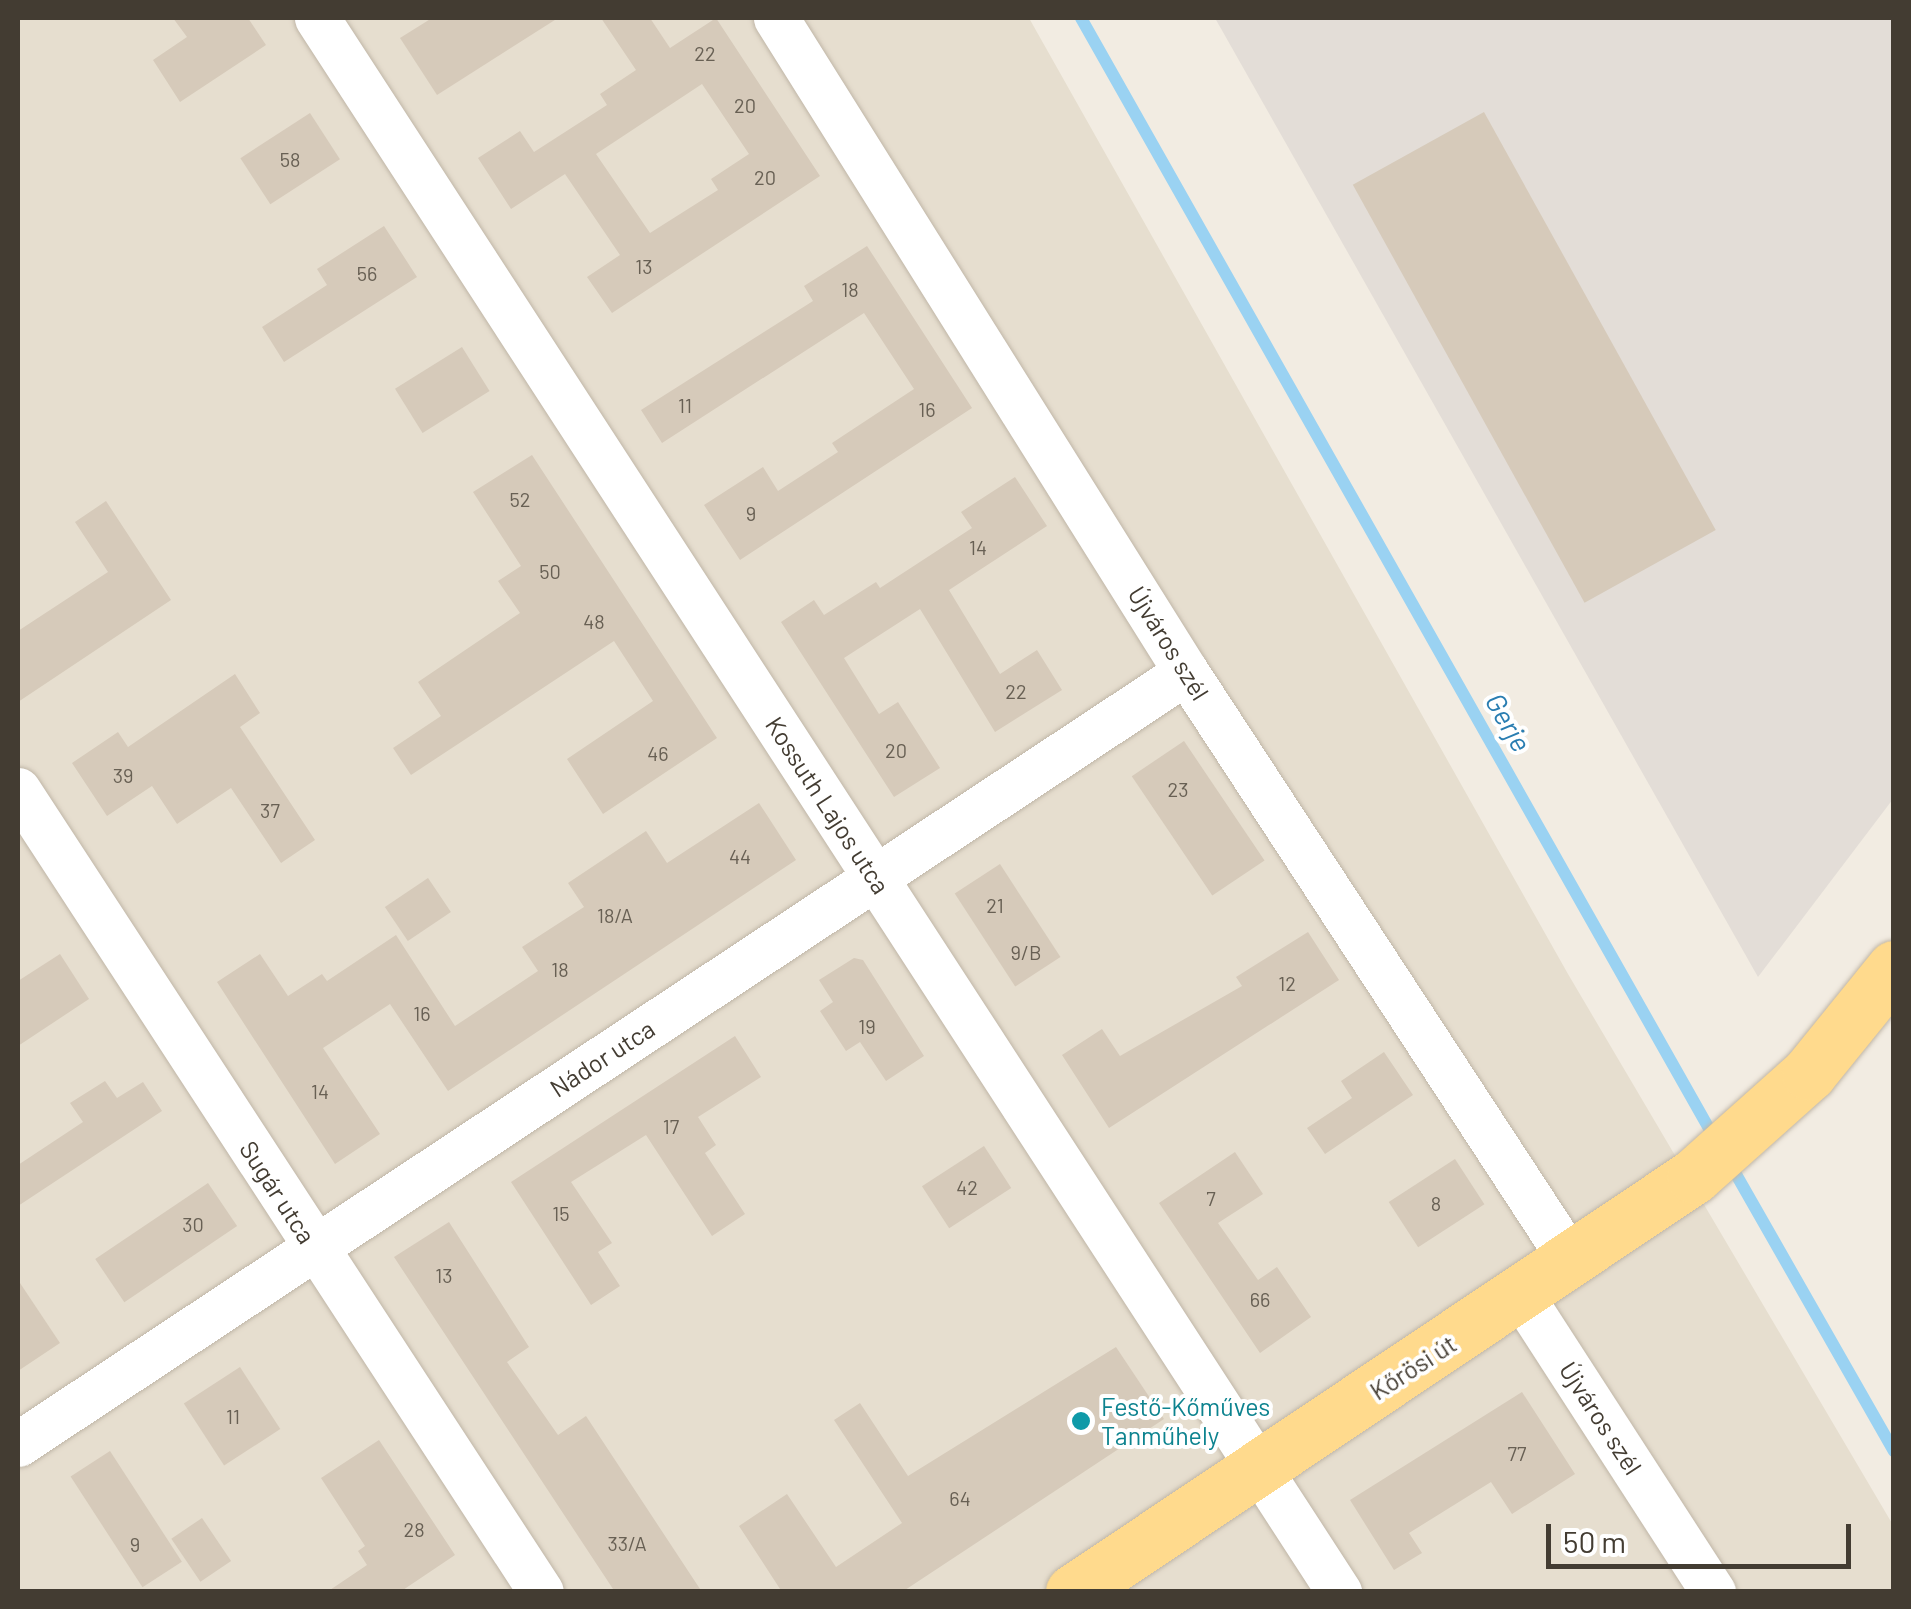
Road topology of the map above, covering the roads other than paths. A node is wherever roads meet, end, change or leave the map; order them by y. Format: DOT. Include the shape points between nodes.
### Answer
graph roads {
  1 [pos="317,18"];
  2 [pos="776,18"];
  3 [pos="1186,672"];
  4 [pos="18,790"];
  5 [pos="876,878"];
  6 [pos="1894,968"];
  7 [pos="314,1248"];
  8 [pos="1572,1262"];
  9 [pos="1521,1295"];
  10 [pos="18,1444"];
  11 [pos="1261,1467"];
  12 [pos="541,1592"];
  13 [pos="1073,1592"];
  14 [pos="1339,1592"];
  15 [pos="1714,1592"];
  1 -- 5 [label="street, Kossuth Lajos utca"];
  2 -- 3 [label="street, Újváros szél"];
  3 -- 5 [label="street, Nádor utca"];
  3 -- 8 [label="street, Újváros szél"];
  4 -- 7 [label="street, Sugár utca"];
  5 -- 7 [label="street, Nádor utca"];
  5 -- 11 [label="street, Kossuth Lajos utca"];
  6 -- 8 [label="main road, Kőrösi út" via="1809,1073 1746,1132"];
  7 -- 10 [label="street, Nádor utca"];
  7 -- 12 [label="street, Sugár utca"];
  8 -- 9 [label="main road, Kőrösi út"];
  9 -- 11 [label="main road, Kőrösi út"];
  9 -- 15 [label="street, Újváros szél"];
  11 -- 13 [label="main road, Kőrösi út"];
  11 -- 14 [label="street, Kossuth Lajos utca"];
}
